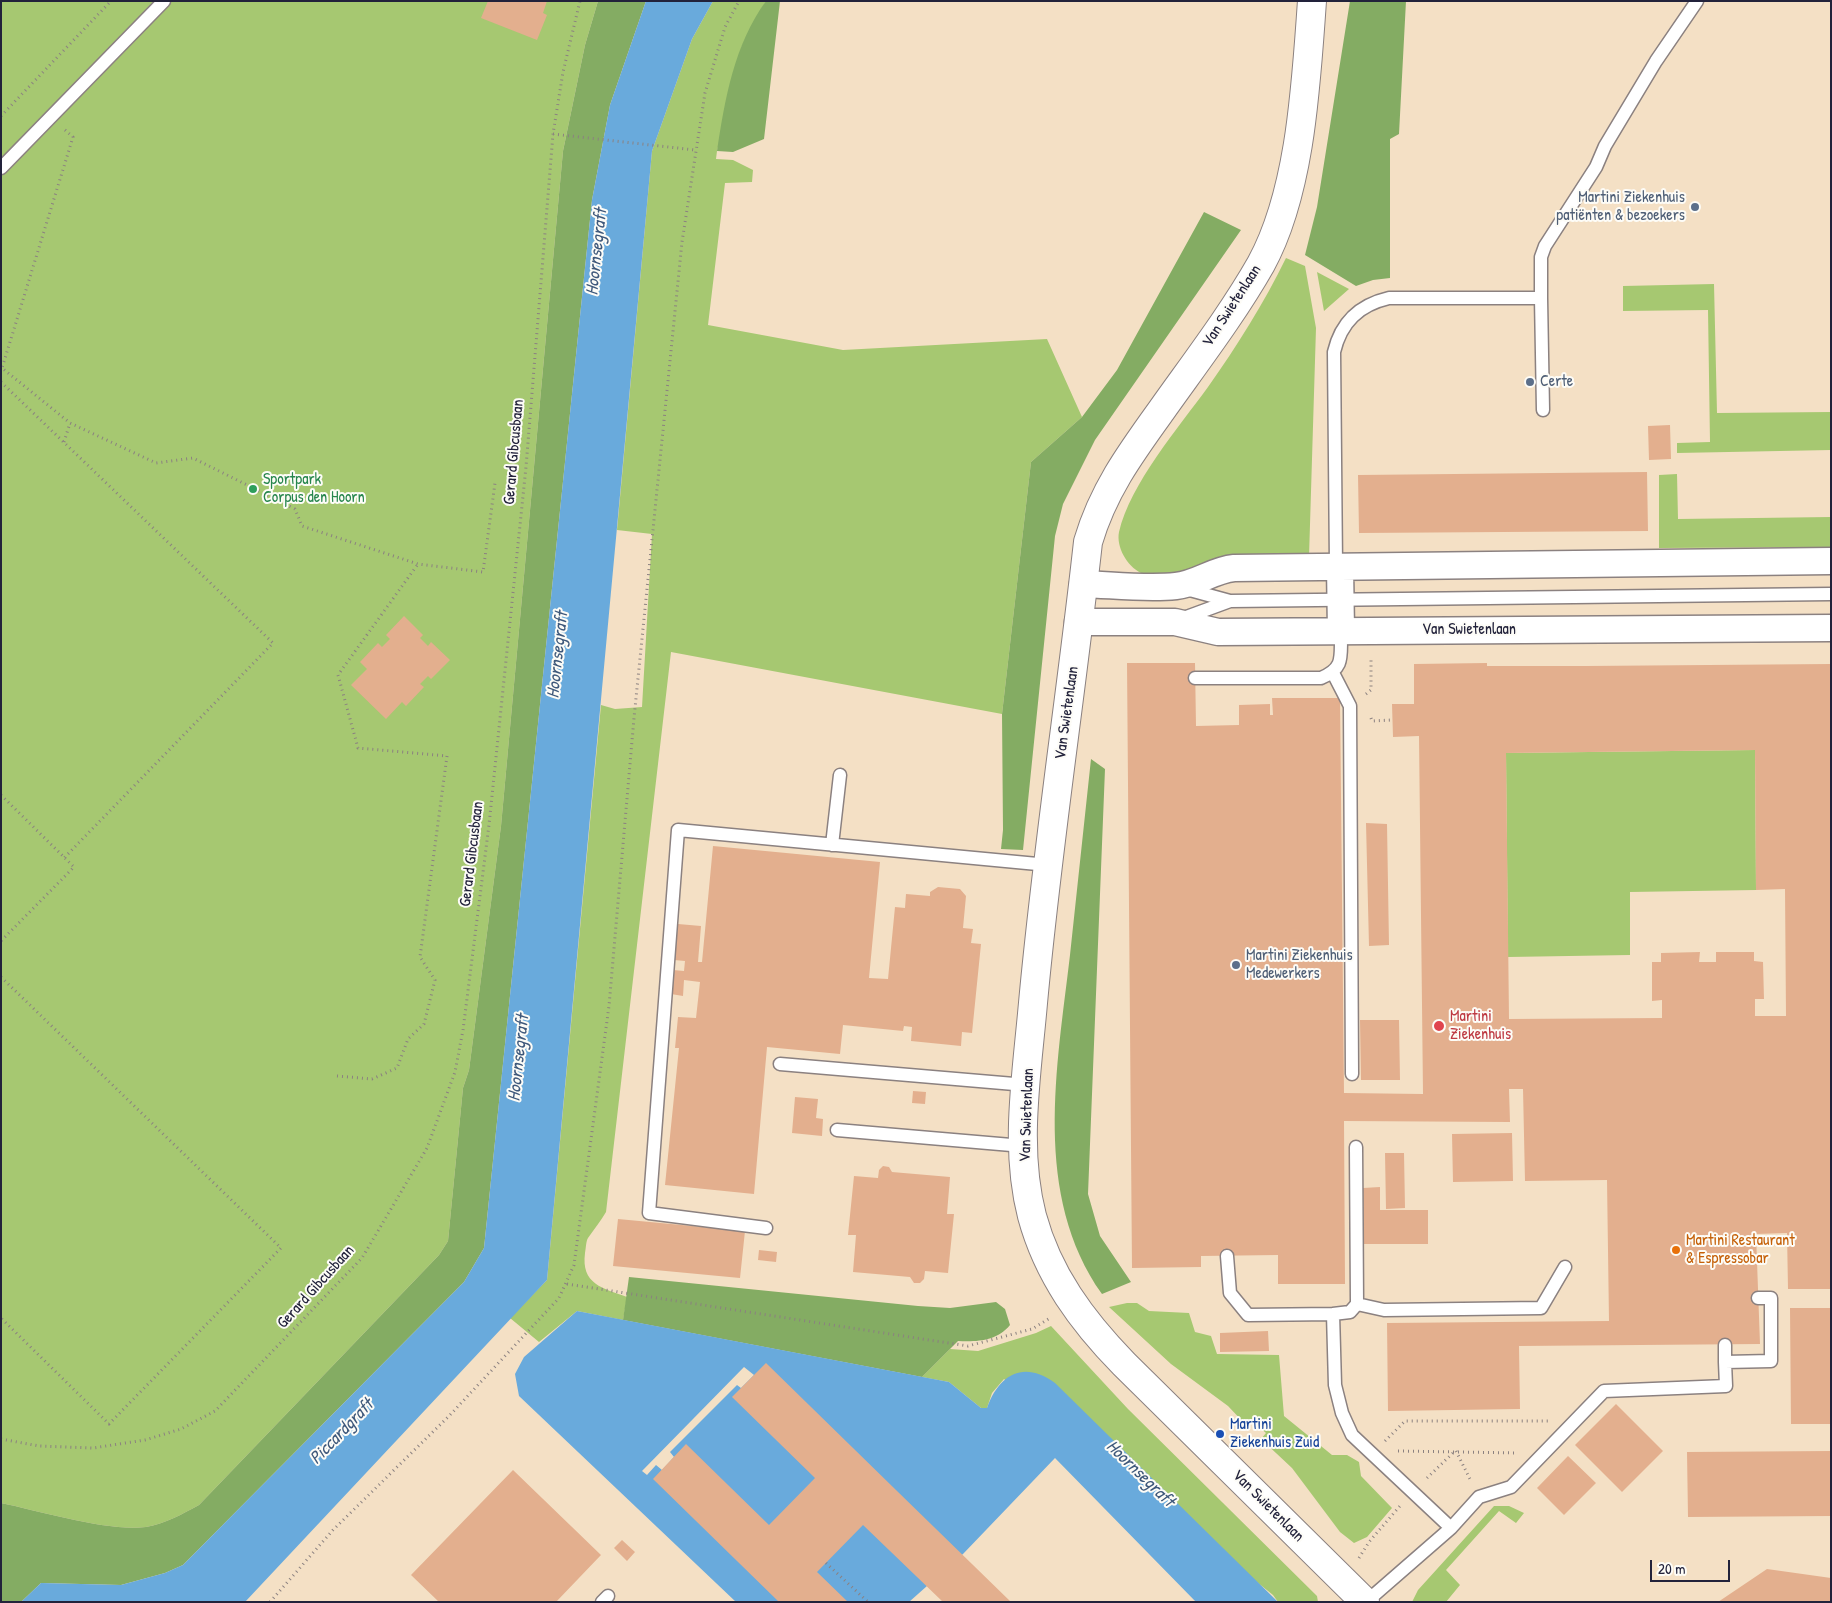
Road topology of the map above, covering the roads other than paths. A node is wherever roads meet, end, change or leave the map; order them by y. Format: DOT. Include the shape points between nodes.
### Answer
graph roads {
  1 [pos="164,1"];
  2 [pos="1299,1"];
  3 [pos="1312,1"];
  4 [pos="1697,1"];
  5 [pos="1307,69"];
  6 [pos="1,168"];
  7 [pos="1541,298"];
  8 [pos="1543,410"];
  9 [pos="1831,561"];
  10 [pos="1338,566"];
  11 [pos="1083,584"];
  12 [pos="1176,586"];
  13 [pos="1831,594"];
  14 [pos="1340,600"];
  15 [pos="1230,601"];
  16 [pos="1078,622"];
  17 [pos="1175,622"];
  18 [pos="1831,628"];
  19 [pos="1341,631"];
  20 [pos="1333,674"];
  21 [pos="1195,678"];
  22 [pos="840,775"];
  23 [pos="832,845"];
  24 [pos="1048,865"];
  25 [pos="780,1064"];
  26 [pos="1352,1074"];
  27 [pos="1026,1085"];
  28 [pos="837,1130"];
  29 [pos="1023,1146"];
  30 [pos="1356,1147"];
  31 [pos="766,1228"];
  32 [pos="1227,1256"];
  33 [pos="1565,1267"];
  34 [pos="1758,1298"];
  35 [pos="1357,1304"];
  36 [pos="1333,1314"];
  37 [pos="1725,1345"];
  38 [pos="1725,1362"];
  39 [pos="1451,1528"];
  40 [pos="1366,1602"];
  1 -- 6 [label="lane"];
  2 -- 5 [label="street"];
  3 -- 5 [label="street, Van Swietenlaan"];
  4 -- 7 [label="lane" via="1656,61 1605,146 1596,167 1545,246 1541,258"];
  5 -- 11 [label="street, Van Swietenlaan" via="1291,175 1279,220 1261,263 1110,486 1088,542"];
  7 -- 8 [label="lane"];
  7 -- 10 [label="lane" via="1389,298 1373,302 1346,322 1334,352"];
  9 -- 10 [label="street"];
  10 -- 12 [label="street" via="1222,569 1200,580"];
  10 -- 14 [label="street"];
  11 -- 12 [label="street"];
  11 -- 16 [label="street, Van Swietenlaan"];
  12 -- 15 [label="lane"];
  13 -- 14 [label="lane, Van Swietenlaan"];
  14 -- 15 [label="lane, Van Swietenlaan"];
  14 -- 19 [label="street"];
  15 -- 17 [label="lane"];
  16 -- 17 [label="street, Van Swietenlaan"];
  16 -- 24 [label="street, Van Swietenlaan"];
  17 -- 19 [label="street, Van Swietenlaan" via="1218,632"];
  18 -- 19 [label="street, Van Swietenlaan"];
  19 -- 20 [label="lane" via="1340,665"];
  20 -- 21 [label="lane" via="1321,678"];
  20 -- 26 [label="lane" via="1350,706"];
  22 -- 23 [label="lane"];
  23 -- 24 [label="lane"];
  23 -- 31 [label="lane" via="678,830 649,1213"];
  24 -- 27 [label="street, Van Swietenlaan"];
  25 -- 27 [label="lane"];
  27 -- 29 [label="street, Van Swietenlaan"];
  28 -- 29 [label="lane"];
  29 -- 40 [label="street, Van Swietenlaan" via="1032,1216 1051,1266 1071,1304 1124,1364"];
  30 -- 35 [label="lane"];
  32 -- 36 [label="lane" via="1230,1293 1248,1315"];
  33 -- 35 [label="lane" via="1541,1308 1384,1310"];
  34 -- 38 [label="lane" via="1771,1298 1771,1361"];
  35 -- 36 [label="lane" via="1350,1312"];
  36 -- 39 [label="lane" via="1336,1384 1342,1413 1352,1435"];
  37 -- 38 [label="lane"];
  38 -- 39 [label="lane" via="1726,1386 1604,1391 1511,1487 1479,1497"];
  39 -- 40 [label="lane"];
}
